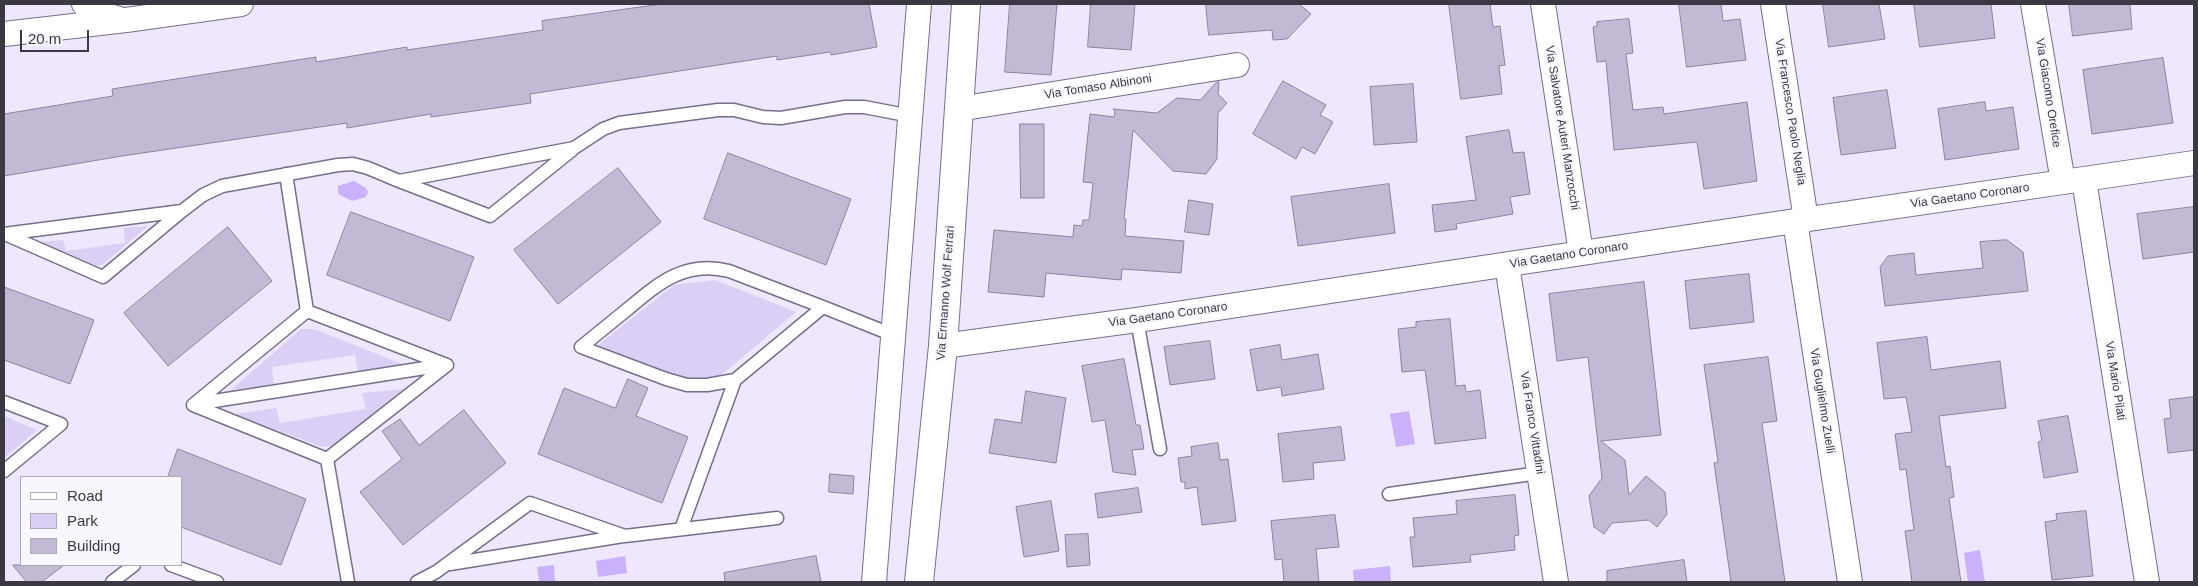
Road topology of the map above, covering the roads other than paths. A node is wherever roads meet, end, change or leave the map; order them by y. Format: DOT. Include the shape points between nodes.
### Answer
graph roads {
  1 [pos="84,4"];
  2 [pos="241,4"];
  3 [pos="920,4"];
  4 [pos="966,4"];
  5 [pos="1543,4"];
  6 [pos="1773,4"];
  7 [pos="2033,4"];
  8 [pos="126,20"];
  9 [pos="4,34"];
  10 [pos="1237,65"];
  11 [pos="958,109"];
  12 [pos="911,116"];
  13 [pos="574,148"];
  14 [pos="2194,163"];
  15 [pos="286,174"];
  16 [pos="399,181"];
  17 [pos="2073,181"];
  18 [pos="182,211"];
  19 [pos="1800,220"];
  20 [pos="5,235"];
  21 [pos="1581,253"];
  22 [pos="1507,265"];
  23 [pos="824,307"];
  24 [pos="308,311"];
  25 [pos="1137,320"];
  26 [pos="893,335"];
  27 [pos="944,346"];
  28 [pos="447,365"];
  29 [pos="735,380"];
  30 [pos="4,402"];
  31 [pos="192,405"];
  32 [pos="1160,449"];
  33 [pos="328,459"];
  34 [pos="4,472"];
  35 [pos="1539,473"];
  36 [pos="1389,494"];
  37 [pos="777,518"];
  38 [pos="682,529"];
  39 [pos="625,536"];
  40 [pos="446,565"];
  41 [pos="133,566"];
  42 [pos="174,566"];
  43 [pos="112,582"];
  44 [pos="217,582"];
  45 [pos="348,582"];
  46 [pos="418,582"];
  47 [pos="874,582"];
  48 [pos="919,582"];
  49 [pos="1556,582"];
  50 [pos="1850,582"];
  51 [pos="2146,582"];
  1 -- 8 [label="street" via="103,14"];
  2 -- 8 [label="street"];
  3 -- 12 [label="street"];
  4 -- 11 [label="street, Via Ermanno Wolf Ferrari"];
  5 -- 21 [label="street, Via Salvatore Auteri Manzocchi"];
  6 -- 19 [label="street, Via Francesco Paolo Neglia"];
  7 -- 17 [label="street, Via Giacomo Orefice"];
  8 -- 9 [label="street"];
  10 -- 11 [label="street, Via Tomaso Albinoni"];
  11 -- 27 [label="street, Via Ermanno Wolf Ferrari"];
  12 -- 13 [label="lane" via="864,107 845,107 782,118 718,110 619,123 603,129"];
  12 -- 26 [label="street"];
  13 -- 16 [label="lane"];
  13 -- 16 [label="lane" via="490,216"];
  14 -- 17 [label="street, Via Gaetano Coronaro"];
  15 -- 16 [label="lane" via="353,164"];
  15 -- 18 [label="lane" via="215,188"];
  15 -- 24 [label="lane"];
  17 -- 19 [label="street, Via Gaetano Coronaro"];
  17 -- 51 [label="street, Via Mario Pilati"];
  18 -- 20 [label="lane"];
  18 -- 20 [label="lane" via="103,276"];
  19 -- 21 [label="street, Via Gaetano Coronaro"];
  19 -- 50 [label="street, Via Guglielmo Zuelli"];
  21 -- 22 [label="street, Via Gaetano Coronaro"];
  22 -- 25 [label="street, Via Gaetano Coronaro"];
  22 -- 35 [label="street, Via Franco Vittadini"];
  23 -- 26 [label="lane"];
  23 -- 29 [label="lane"];
  23 -- 29 [label="lane" via="728,271 713,268 689,270 658,283 581,346 687,385"];
  24 -- 28 [label="lane"];
  24 -- 31 [label="lane"];
  25 -- 27 [label="street, Via Gaetano Coronaro"];
  25 -- 32 [label="lane"];
  26 -- 47 [label="street"];
  27 -- 48 [label="street, Via Ermanno Wolf Ferrari"];
  28 -- 31 [label="lane"];
  28 -- 33 [label="lane"];
  29 -- 38 [label="lane"];
  30 -- 34 [label="lane" via="61,424"];
  31 -- 33 [label="lane"];
  33 -- 45 [label="lane"];
  35 -- 36 [label="lane"];
  35 -- 49 [label="street, Via Franco Vittadini"];
  37 -- 38 [label="lane"];
  38 -- 39 [label="lane"];
  39 -- 40 [label="lane"];
  39 -- 40 [label="lane" via="530,503"];
  40 -- 46 [label="lane"];
  41 -- 43 [label="lane"];
  42 -- 44 [label="lane"];
}
